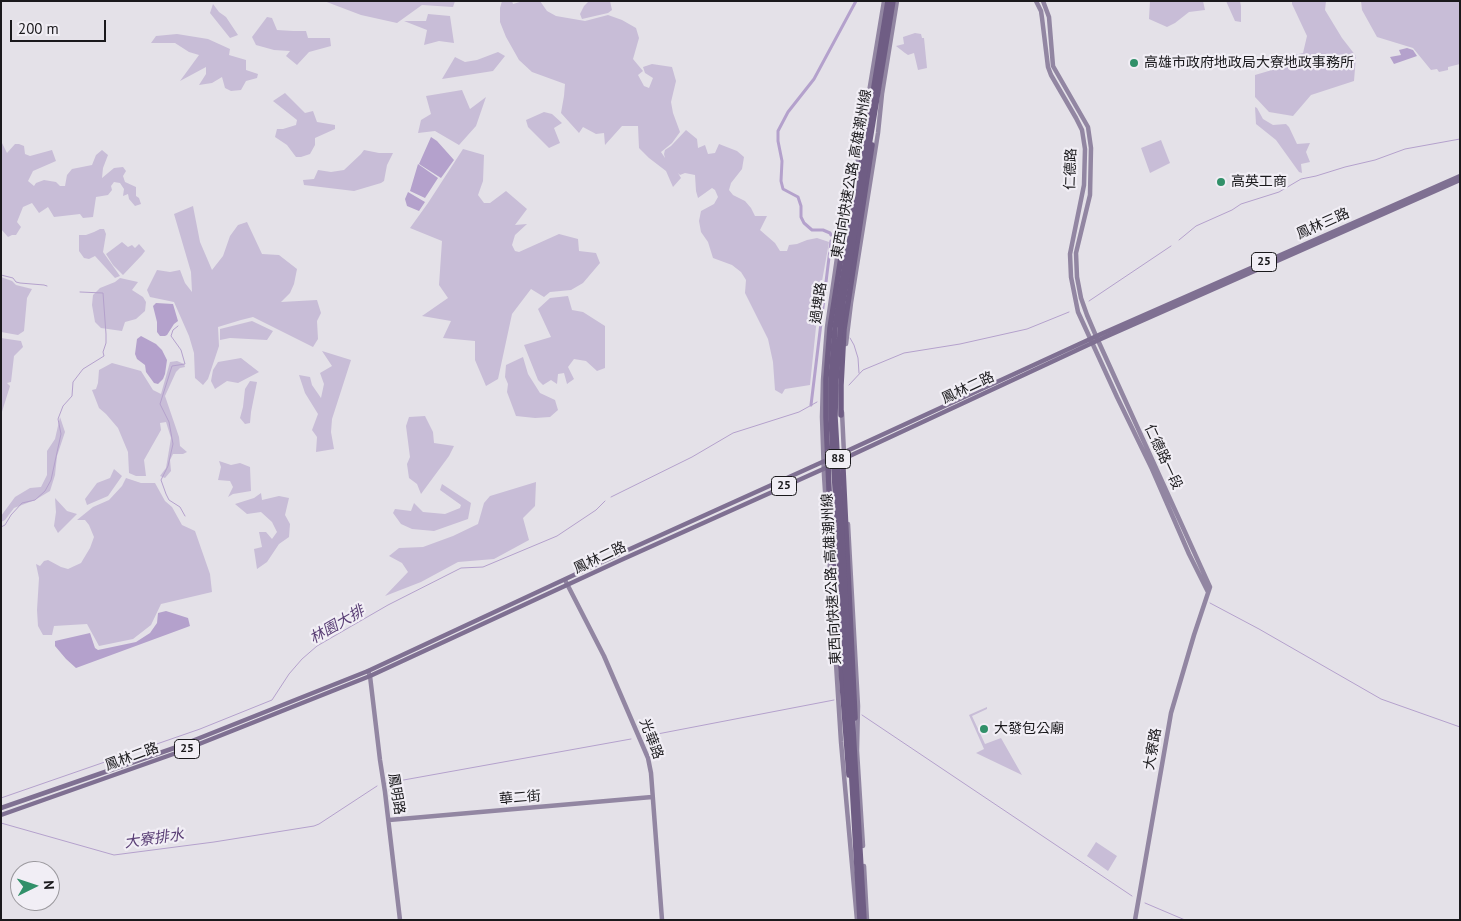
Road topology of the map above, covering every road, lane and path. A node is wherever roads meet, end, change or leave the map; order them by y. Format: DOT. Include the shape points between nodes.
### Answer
graph roads {
  1 [pos="884,1"];
  2 [pos="888,1"];
  3 [pos="893,1"];
  4 [pos="897,1"];
  5 [pos="1036,1"];
  6 [pos="1043,1"];
  7 [pos="878,94"];
  8 [pos="860,172"];
  9 [pos="1460,176"];
  10 [pos="1460,180"];
  11 [pos="1197,294"];
  12 [pos="1097,338"];
  13 [pos="1091,341"];
  14 [pos="842,415"];
  15 [pos="844,455"];
  16 [pos="826,464"];
  17 [pos="565,580"];
  18 [pos="568,586"];
  19 [pos="1209,589"];
  20 [pos="369,674"];
  21 [pos="854,750"];
  22 [pos="852,795"];
  23 [pos="652,797"];
  24 [pos="1,808"];
  25 [pos="1,815"];
  26 [pos="389,820"];
  27 [pos="400,920"];
  28 [pos="662,920"];
  29 [pos="858,920"];
  30 [pos="866,920"];
  31 [pos="1135,920"];
  1 -- 16 [label="street, 過埤路" via="856,171 843,218 824,350 822,417"];
  2 -- 8 [label="highway, 東西向快速公路 高雄潮州線 / 88, bridge"];
  3 -- 7 [label="highway, 東西向快速公路 高雄潮州線 / 88, bridge"];
  4 -- 14 [label="street" via="851,303"];
  5 -- 13 [label="street, 仁德路" via="1041,12 1048,67 1082,130 1084,185 1070,254 1078,312"];
  6 -- 12 [label="street, 仁德路" via="1049,17 1053,66 1088,127 1090,195 1077,244 1077,277"];
  7 -- 14 [label="highway, bridge" via="848,302 840,385"];
  7 -- 21 [label="highway, 東西向快速公路 高雄潮州線 / 88, bridge" via="843,302 836,380 835,416"];
  8 -- 16 [label="highway, bridge" via="831,318"];
  8 -- 22 [label="highway, 東西向快速公路 高雄潮州線 / 88, bridge" via="835,328 831,389"];
  9 -- 11 [label="main road, 鳳林三路 / 25"];
  10 -- 11 [label="main road, 鳳林三路 / 25"];
  11 -- 12 [label="main road, 鳳林二路 / 25"];
  12 -- 13 [label="main road, 鳳林二路 / 25"];
  12 -- 19 [label="street, 仁德路一段"];
  13 -- 15 [label="main road, 鳳林二路 / 25"];
  13 -- 19 [label="street, 仁德路一段" via="1189,554"];
  14 -- 15 [label="street"];
  15 -- 16 [label="main road, 鳳林二路 / 25"];
  15 -- 21 [label="highway, bridge" via="854,667"];
  15 -- 30 [label="street" via="858,696 857,751"];
  16 -- 17 [label="main road, 鳳林二路 / 25"];
  16 -- 18 [label="main road, 鳳林二路 / 25"];
  16 -- 22 [label="highway, bridge"];
  16 -- 29 [label="street, 過埤路" via="842,751"];
  17 -- 18 [label="street, 光華路"];
  17 -- 20 [label="main road, 鳳林二路 / 25"];
  18 -- 20 [label="main road, 鳳林二路 / 25"];
  18 -- 23 [label="street, 光華路" via="604,656 645,749"];
  19 -- 31 [label="street, 大寮路" via="1171,713"];
  20 -- 24 [label="main road, 鳳林二路 / 25" via="177,747"];
  20 -- 25 [label="main road, 鳳林二路 / 25" via="179,752"];
  20 -- 26 [label="street, 鳳明路"];
  21 -- 30 [label="highway, 東西向快速公路 高雄潮州線 / 88, bridge"];
  22 -- 29 [label="highway, 東西向快速公路 高雄潮州線 / 88, bridge"];
  23 -- 26 [label="street, 華二街"];
  23 -- 28 [label="street, 光華路"];
  26 -- 27 [label="street, 鳳明路"];
}
